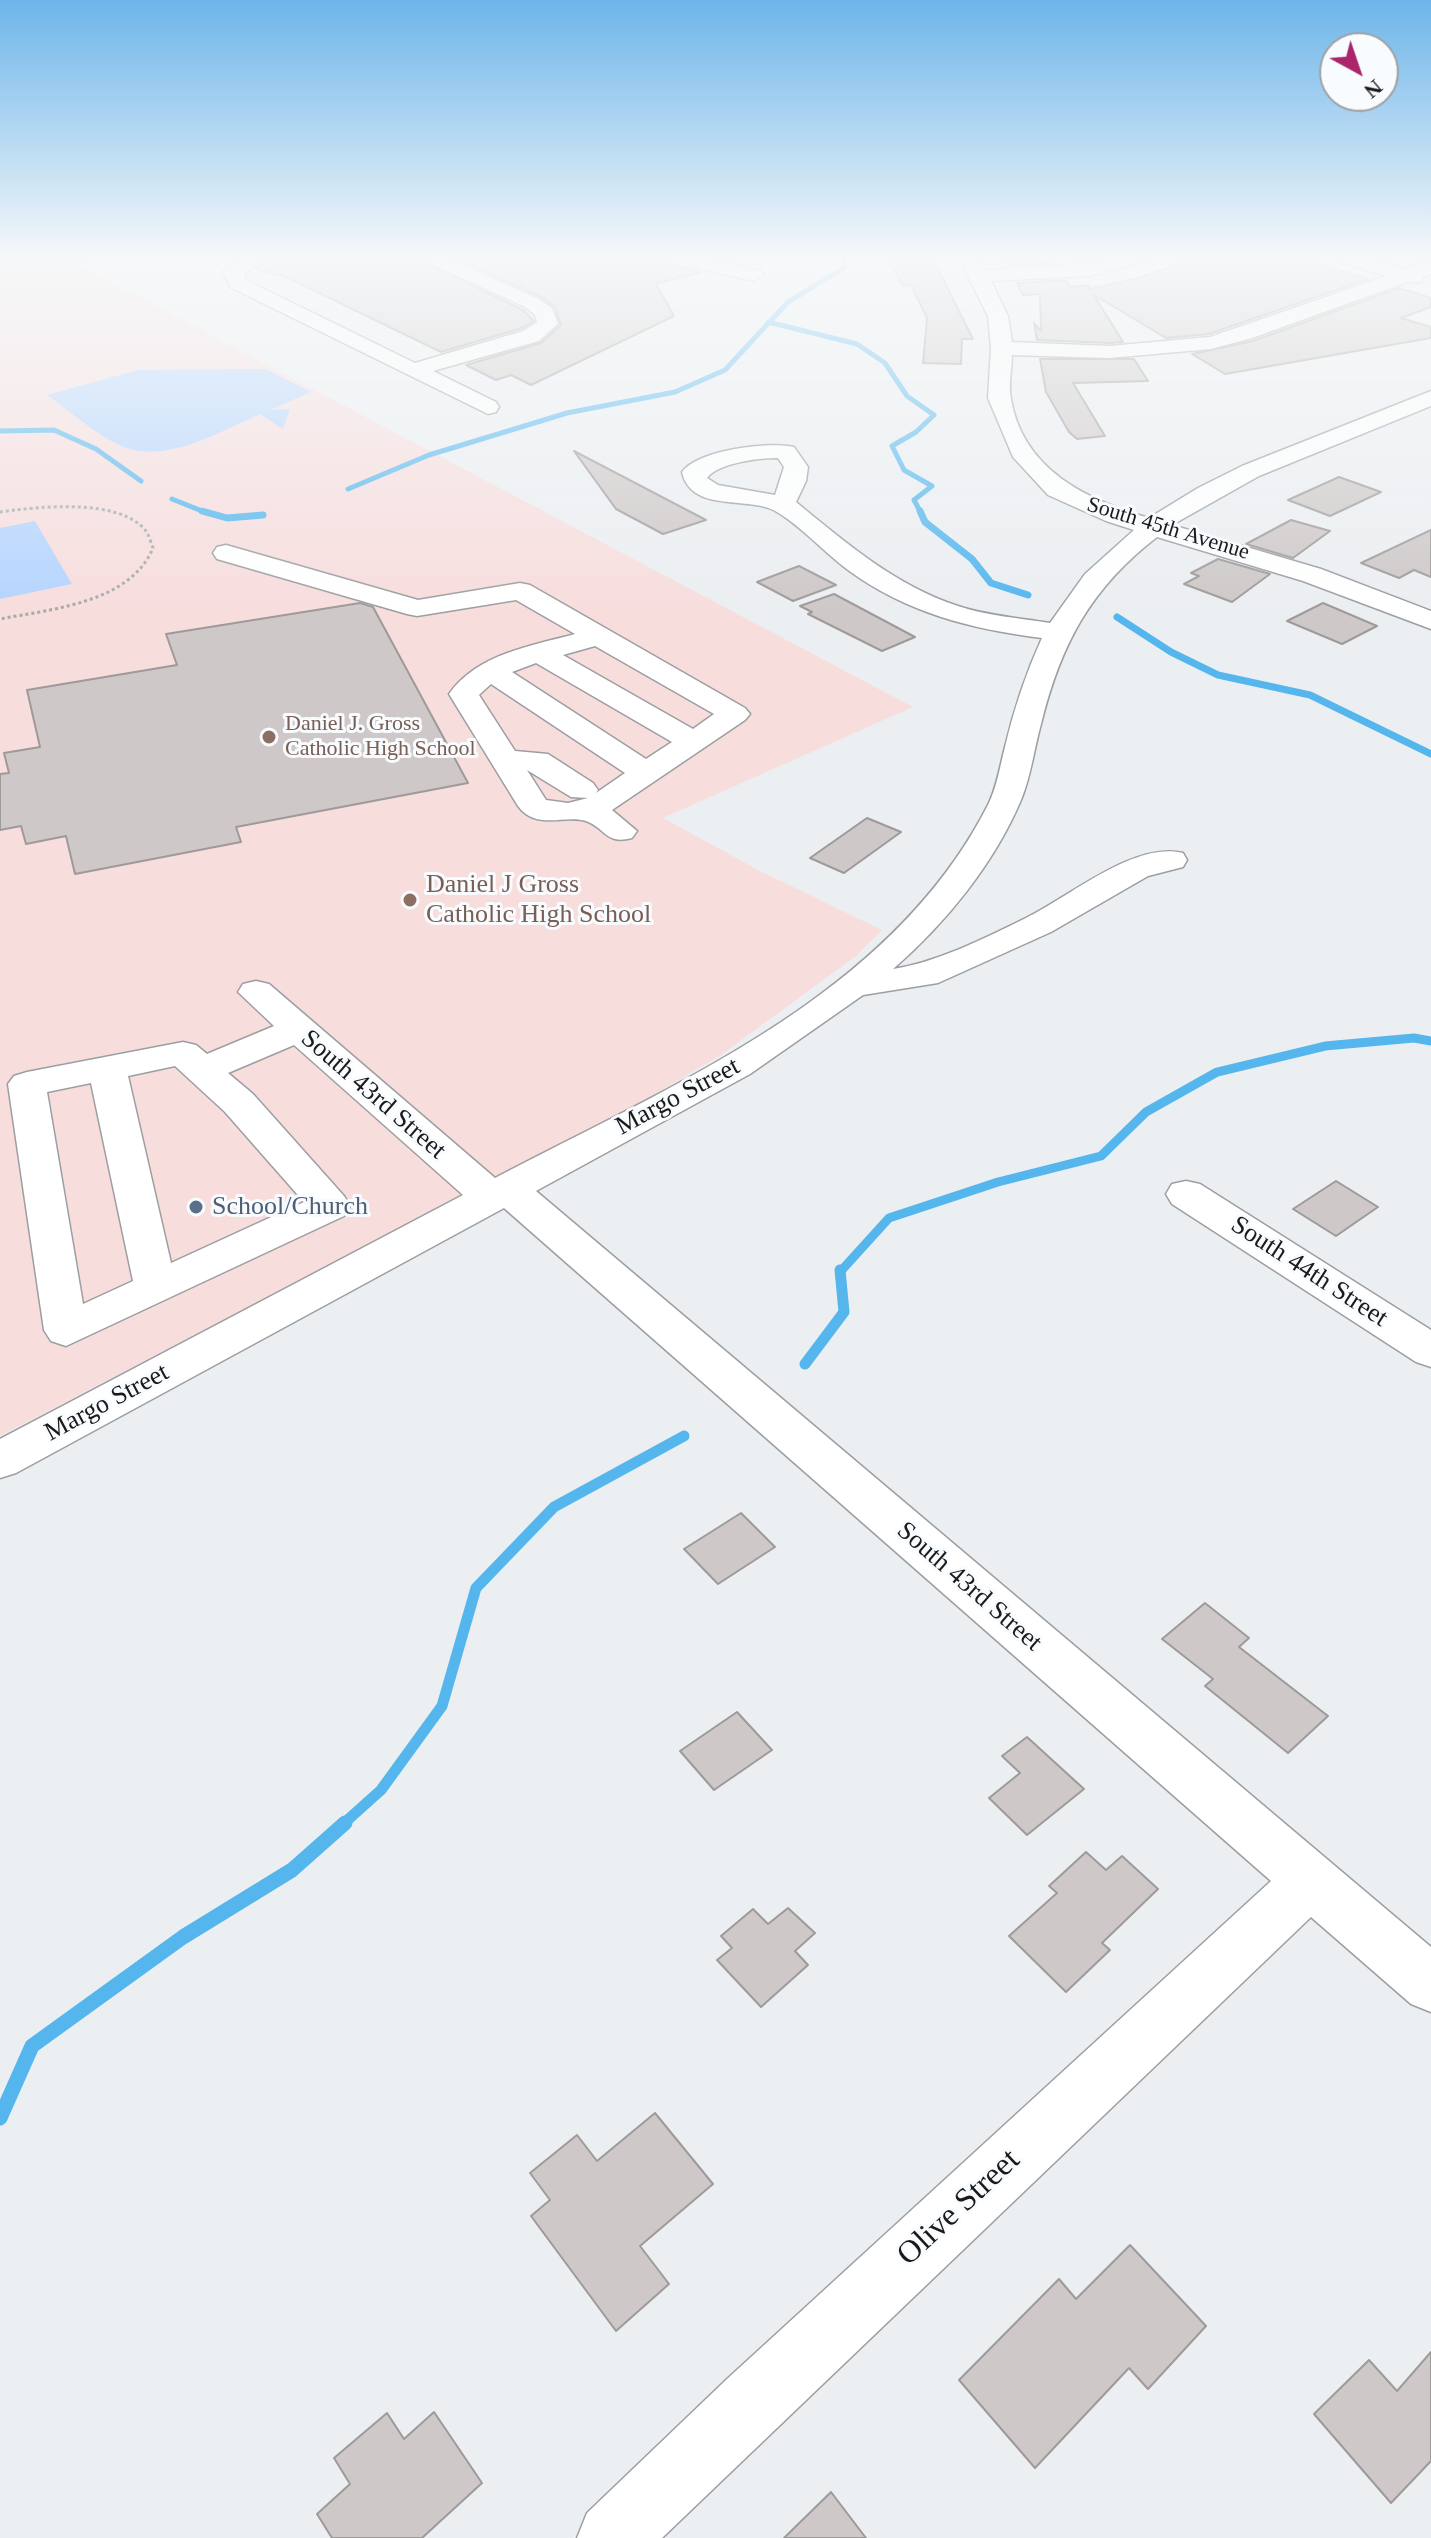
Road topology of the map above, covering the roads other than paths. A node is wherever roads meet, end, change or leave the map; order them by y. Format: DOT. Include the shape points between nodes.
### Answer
graph roads {
  1 [pos="423,374"];
  2 [pos="1000,374"];
  3 [pos="1431,398"];
  4 [pos="488,407"];
  5 [pos="783,504"];
  6 [pos="1151,527"];
  7 [pos="226,553"];
  8 [pos="1425,613"];
  9 [pos="1059,632"];
  10 [pos="597,636"];
  11 [pos="541,654"];
  12 [pos="491,671"];
  13 [pos="692,741"];
  14 [pos="646,773"];
  15 [pos="586,800"];
  16 [pos="621,831"];
  17 [pos="1171,860"];
  18 [pos="856,985"];
  19 [pos="256,992"];
  20 [pos="297,1030"];
  21 [pos="107,1068"];
  22 [pos="203,1070"];
  23 [pos="500,1193"];
  24 [pos="1186,1194"];
  25 [pos="156,1288"];
  26 [pos="1431,1351"];
  27 [pos="0,1460"];
  28 [pos="1310,1881"];
  29 [pos="1431,1984"];
  30 [pos="612,2538"];
  1 -- 4 [label="street"];
  2 -- 6 [label="street, South 45th Avenue" via="999,398 1011,431 1025,457 1057,490"];
  3 -- 6 [label="street, Margo Street" via="1218,488"];
  5 -- 9 [label="street" via="871,573 918,601 976,619"];
  6 -- 8 [label="street, South 45th Avenue"];
  6 -- 9 [label="street, Margo Street" via="1092,581"];
  7 -- 10 [label="street" via="417,608 520,591"];
  9 -- 18 [label="street, Margo Street" via="1032,701 1006,800 973,859 917,929"];
  10 -- 11 [label="street"];
  10 -- 13 [label="street" via="735,714"];
  11 -- 12 [label="street"];
  11 -- 13 [label="street"];
  12 -- 14 [label="street"];
  12 -- 15 [label="street" via="469,684 464,694 505,760 537,761"];
  13 -- 14 [label="street"];
  14 -- 15 [label="street"];
  15 -- 16 [label="street"];
  17 -- 18 [label="street" via="1136,869 1039,925 925,975"];
  18 -- 23 [label="street, Margo Street" via="737,1066"];
  19 -- 20 [label="street, South 43rd Street"];
  20 -- 22 [label="street"];
  20 -- 23 [label="street, South 43rd Street"];
  21 -- 22 [label="street" via="183,1053"];
  21 -- 25 [label="street"];
  21 -- 25 [label="street" via="27,1084 66,1330"];
  22 -- 25 [label="street" via="330,1206"];
  23 -- 27 [label="street, Margo Street"];
  23 -- 28 [label="street, South 43rd Street"];
  24 -- 26 [label="street, South 44th Street"];
  28 -- 29 [label="street, South 43rd Street"];
  28 -- 30 [label="street, Olive Street"];
}
